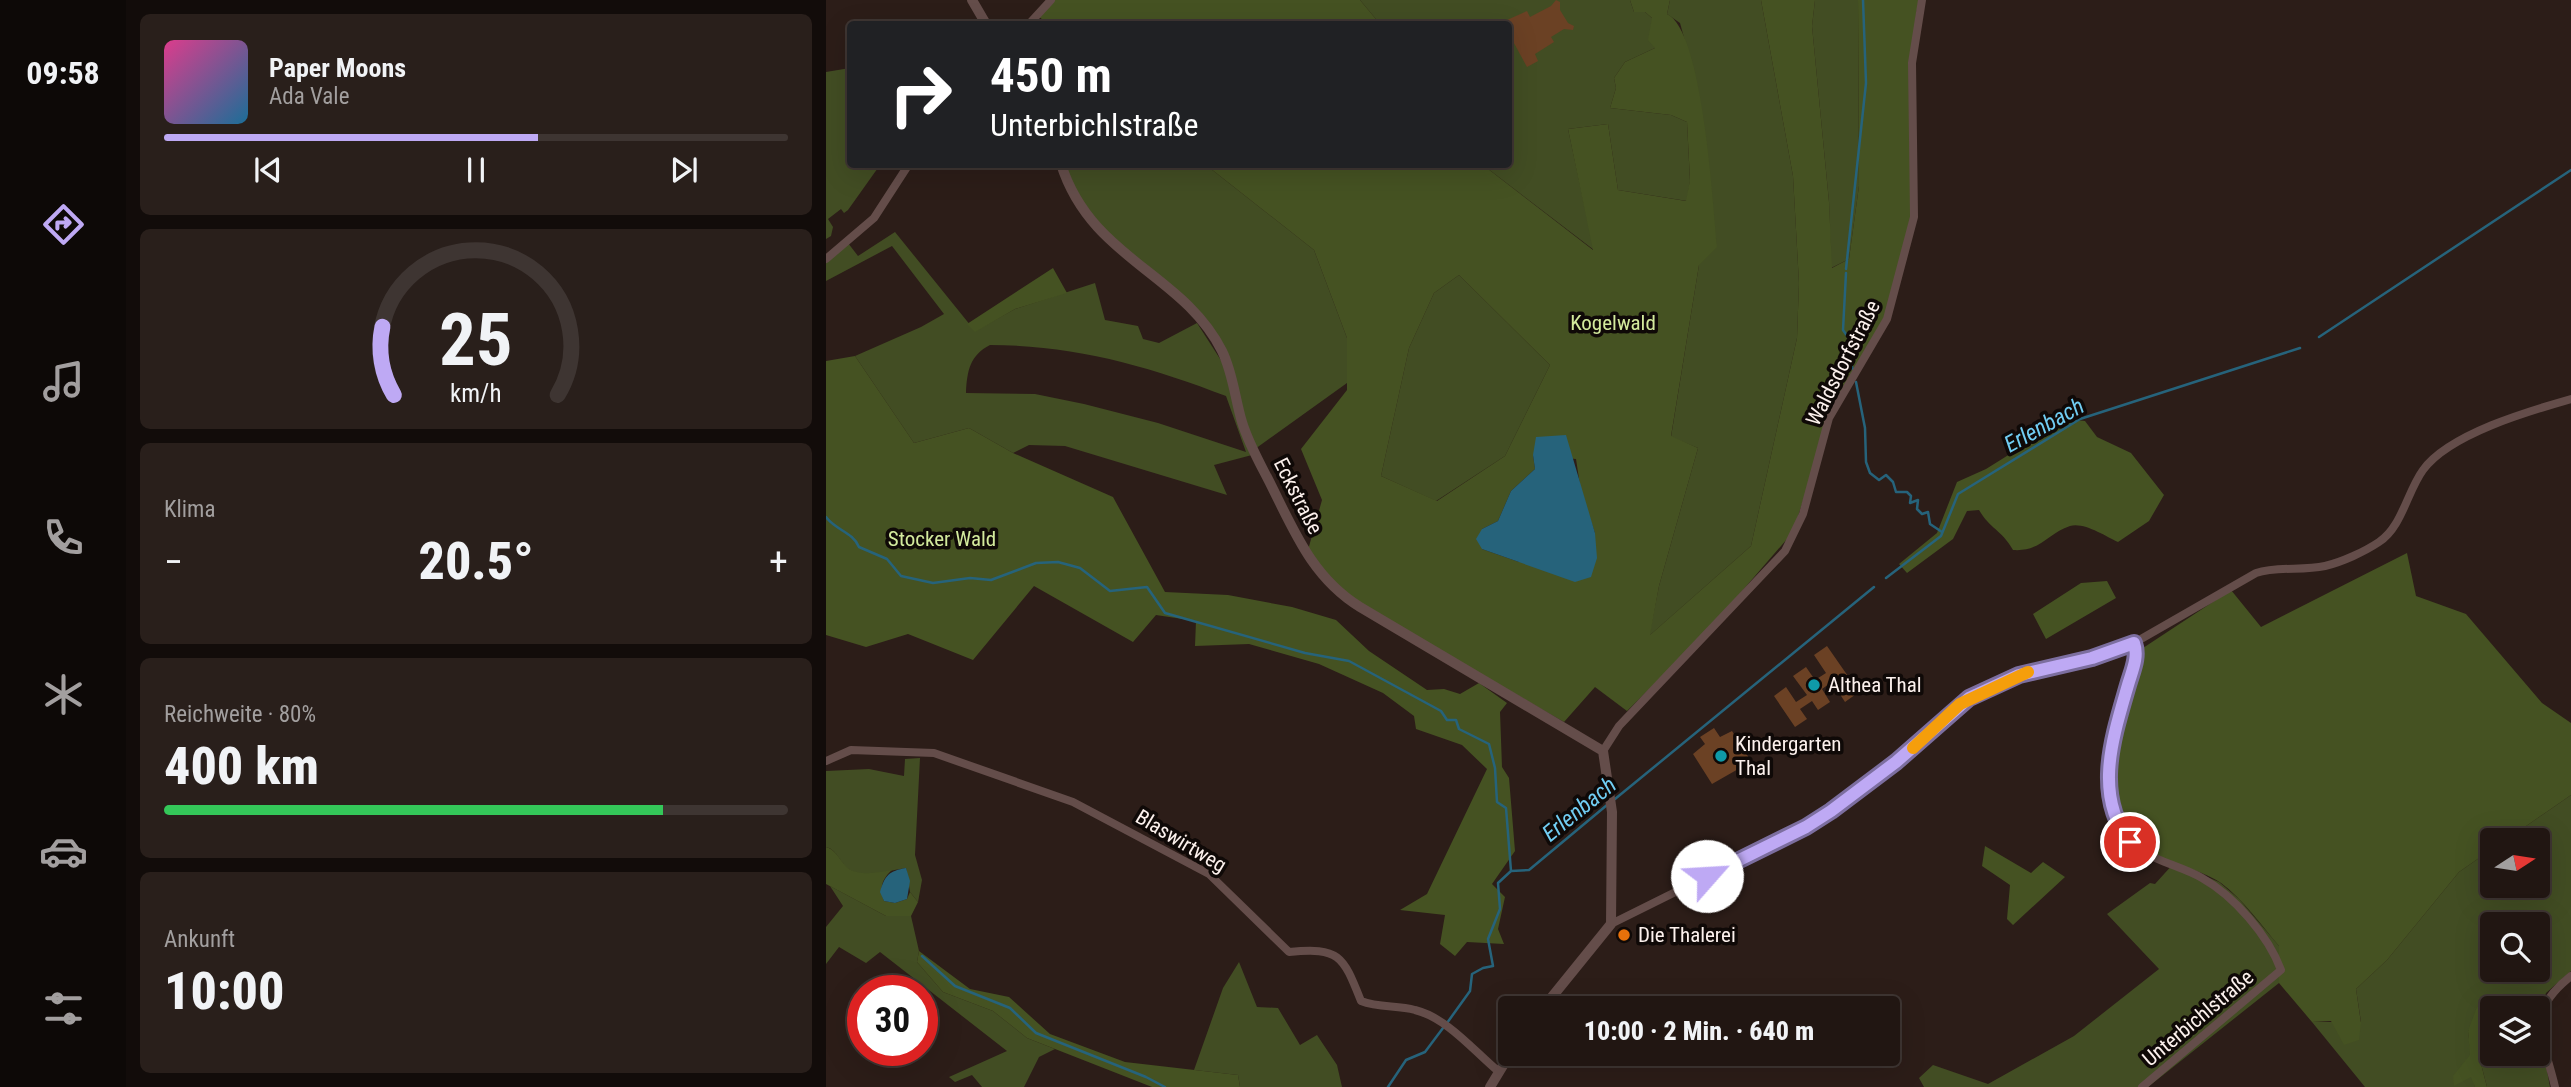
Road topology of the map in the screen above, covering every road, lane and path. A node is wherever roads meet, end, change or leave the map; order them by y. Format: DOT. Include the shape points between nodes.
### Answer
graph roads {
  1 [pos="972,0"];
  2 [pos="1051,0"];
  3 [pos="1922,0"];
  4 [pos="984,21"];
  5 [pos="1031,21"];
  6 [pos="906,168"];
  7 [pos="1062,168"];
  8 [pos="826,259"];
  9 [pos="2571,399"];
  10 [pos="2134,643"];
  11 [pos="1603,751"];
  12 [pos="826,761"];
  13 [pos="1611,924"];
  14 [pos="2571,976"];
  15 [pos="1553,996"];
  16 [pos="1502,1066"];
  17 [pos="1498,1071"];
  18 [pos="1490,1087"];
  19 [pos="2142,1087"];
  20 [pos="2555,1087"];
  1 -- 4 [label="street"];
  2 -- 5 [label="street"];
  3 -- 11 [label="street, Waldsdorfstraße" via="1912,62 1914,217 1887,319 1829,418 1803,514 1784,551 1619,726"];
  6 -- 8 [label="street" via="874,218"];
  7 -- 11 [label="street, Eckstraße" via="1069,190 1105,238 1169,290 1210,332 1227,363 1251,445 1306,555 1326,582 1360,607"];
  9 -- 10 [label="street" via="2524,414 2435,456 2422,471 2390,533 2378,543 2326,566 2266,569 2243,578"];
  10 -- 13 [label="street" via="2019,675 1969,698 1896,762 1806,827"];
  10 -- 19 [label="street, Unterbichlstraße" via="2136,657 2109,764 2117,822 2146,855 2202,878 2234,902 2281,970"];
  11 -- 13 [label="street" via="1611,802"];
  12 -- 17 [label="street, Blaswirtweg" via="851,750 934,753 1073,802 1209,874 1289,952 1319,949 1336,954 1362,1001 1416,1010 1450,1029"];
  13 -- 15 [label="street"];
  14 -- 20 [label="street" via="2544,1001 2539,1019"];
  16 -- 17 [label="street"];
  17 -- 18 [label="street"];
}
